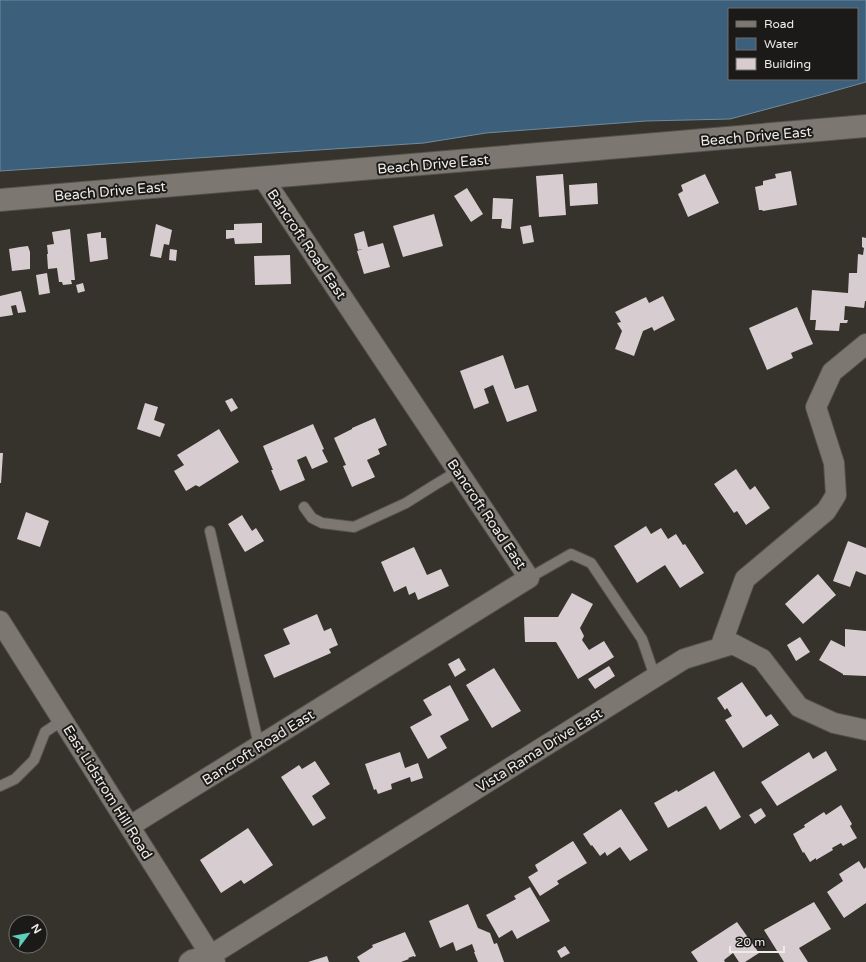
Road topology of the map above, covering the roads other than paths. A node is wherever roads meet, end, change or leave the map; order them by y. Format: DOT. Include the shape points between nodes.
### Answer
graph roads {
  1 [pos="866,126"];
  2 [pos="264,178"];
  3 [pos="0,200"];
  4 [pos="866,344"];
  5 [pos="458,471"];
  6 [pos="304,507"];
  7 [pos="210,530"];
  8 [pos="529,578"];
  9 [pos="0,621"];
  10 [pos="720,648"];
  11 [pos="655,677"];
  12 [pos="63,720"];
  13 [pos="866,730"];
  14 [pos="259,746"];
  15 [pos="0,786"];
  16 [pos="130,826"];
  17 [pos="213,959"];
  18 [pos="189,962"];
  1 -- 2 [label="main road, Beach Drive East"];
  2 -- 3 [label="main road, Beach Drive East"];
  2 -- 5 [label="street, Bancroft Road East"];
  4 -- 10 [label="street" via="832,372 816,406 834,463 836,495 826,511 745,579"];
  5 -- 6 [label="lane" via="406,503 354,527 322,523 312,518"];
  5 -- 8 [label="street, Bancroft Road East"];
  7 -- 14 [label="lane"];
  8 -- 11 [label="lane" via="570,554 591,563 642,639"];
  8 -- 14 [label="street, Bancroft Road East"];
  9 -- 12 [label="street, East Lidstrom Hill Road"];
  10 -- 11 [label="street, Vista Rama Drive East" via="684,659"];
  10 -- 13 [label="street, Vista Rama Drive East" via="733,644 762,659 799,707 834,723"];
  11 -- 17 [label="street, Vista Rama Drive East"];
  12 -- 15 [label="lane" via="45,732 34,760 15,779"];
  12 -- 16 [label="street, East Lidstrom Hill Road"];
  14 -- 16 [label="street, Bancroft Road East"];
  16 -- 17 [label="street, East Lidstrom Hill Road"];
  17 -- 18 [label="street, Vista Rama Drive East"];
}
